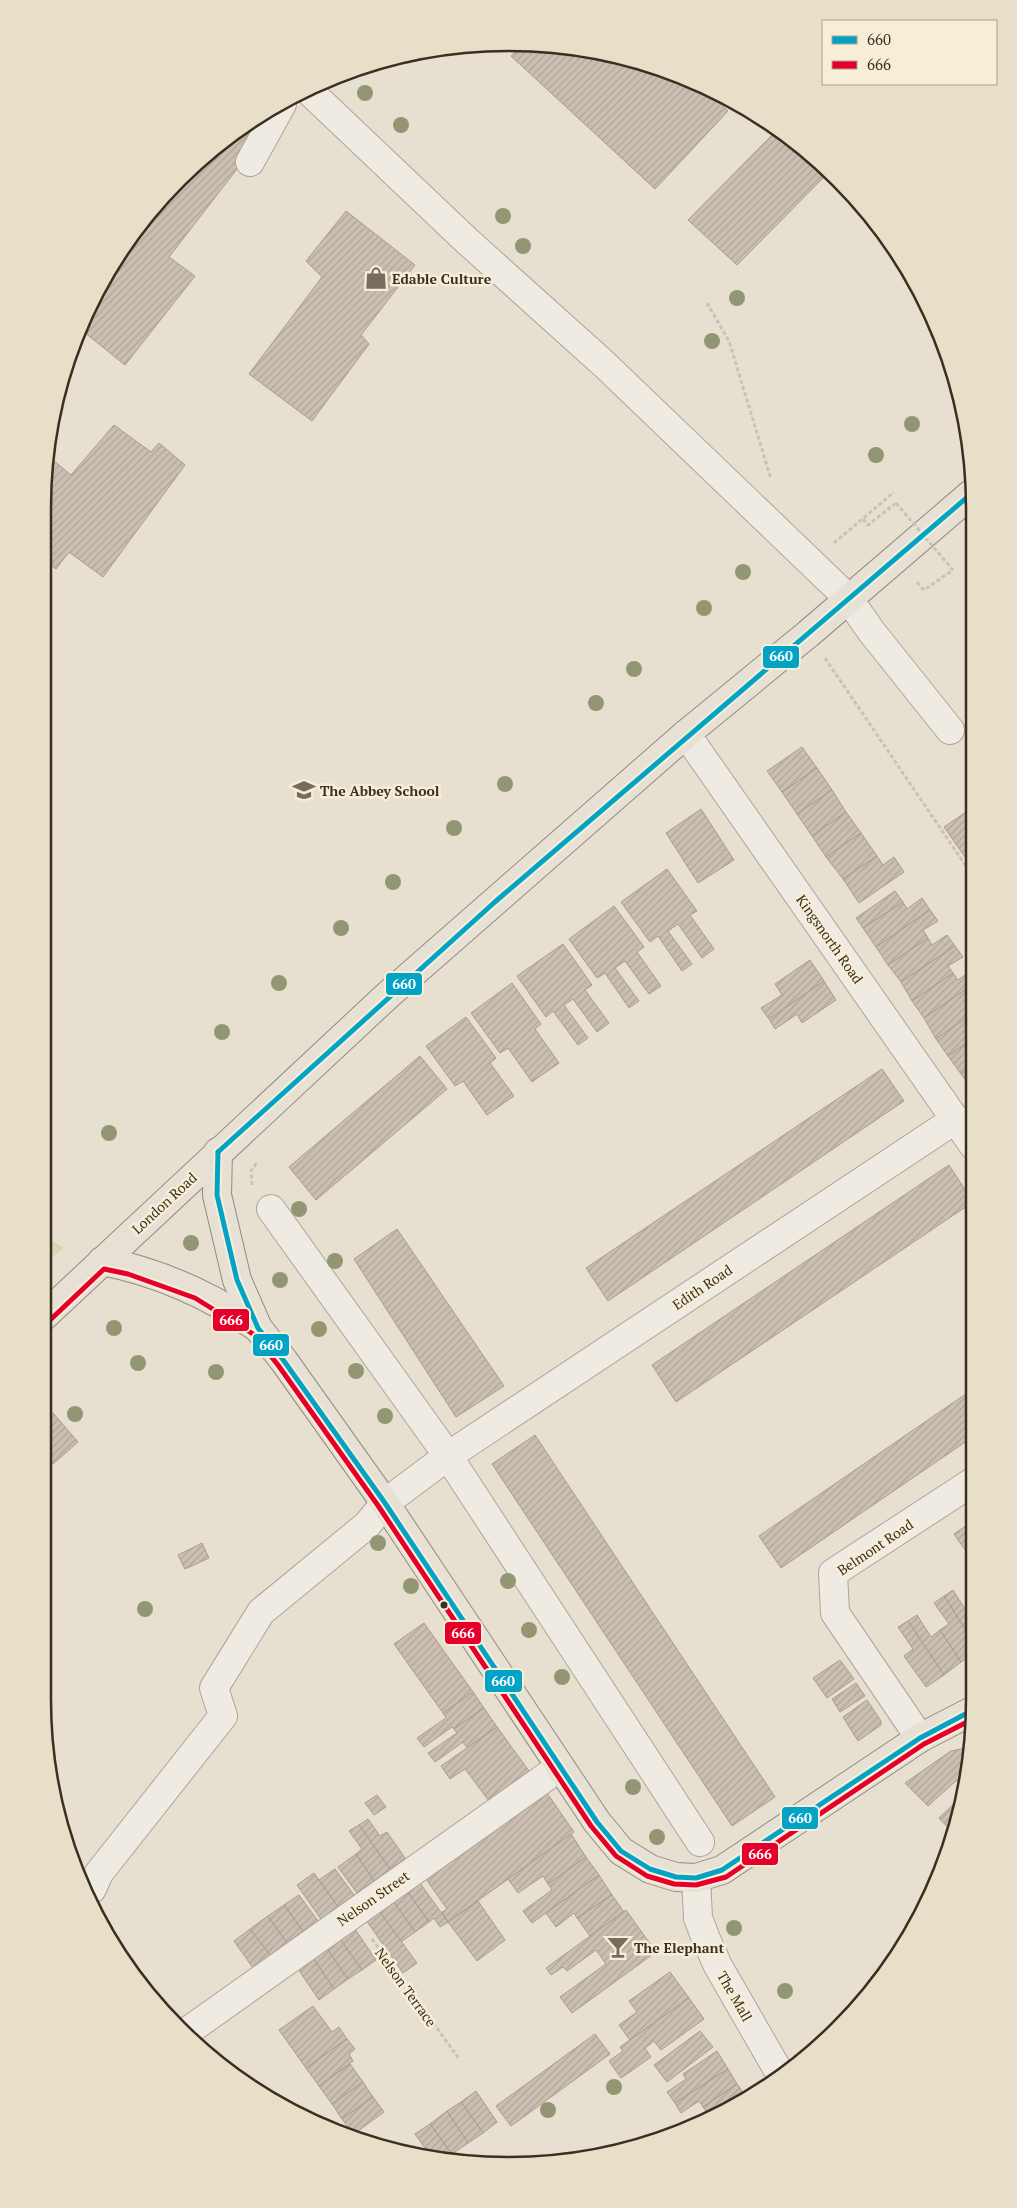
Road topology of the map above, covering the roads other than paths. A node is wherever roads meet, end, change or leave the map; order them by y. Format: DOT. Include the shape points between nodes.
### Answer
graph roads {
  1 [pos="313,95"];
  2 [pos="276,116"];
  3 [pos="250,162"];
  4 [pos="966,505"];
  5 [pos="848,598"];
  6 [pos="950,730"];
  7 [pos="686,734"];
  8 [pos="956,1118"];
  9 [pos="966,1134"];
  10 [pos="218,1152"];
  11 [pos="271,1209"];
  12 [pos="102,1261"];
  13 [pos="51,1309"];
  14 [pos="258,1328"];
  15 [pos="448,1456"];
  16 [pos="966,1486"];
  17 [pos="385,1503"];
  18 [pos="966,1714"];
  19 [pos="920,1738"];
  20 [pos="560,1767"];
  21 [pos="700,1842"];
  22 [pos="696,1878"];
  23 [pos="92,1889"];
  24 [pos="191,2029"];
  25 [pos="777,2069"];
  1 -- 5 [label="street" via="466,240 604,364"];
  2 -- 3 [label="street"];
  4 -- 5 [label="main road, London Road"];
  5 -- 6 [label="street" via="871,632"];
  5 -- 7 [label="main road, London Road"];
  7 -- 8 [label="street, Kingsnorth Road"];
  7 -- 10 [label="main road, London Road" via="388,995"];
  8 -- 9 [label="street, Kingsnorth Road"];
  8 -- 15 [label="street, Edith Road"];
  10 -- 12 [label="main road, London Road"];
  10 -- 14 [label="main road" via="217,1195 237,1280"];
  11 -- 15 [label="street"];
  12 -- 13 [label="main road, London Road"];
  12 -- 14 [label="main road" via="130,1266 198,1291"];
  14 -- 17 [label="main road"];
  15 -- 17 [label="street"];
  15 -- 21 [label="street"];
  16 -- 19 [label="street, Belmont Road" via="833,1573 835,1613"];
  17 -- 20 [label="main road"];
  17 -- 23 [label="street" via="367,1525 261,1612 214,1688 223,1716 99,1873"];
  18 -- 19 [label="main road"];
  19 -- 22 [label="main road" via="739,1860 722,1870"];
  20 -- 22 [label="main road" via="621,1851 650,1869 676,1877"];
  20 -- 24 [label="street, Nelson Street"];
  22 -- 25 [label="street, The Mall" via="698,1918 706,1939"];
}
